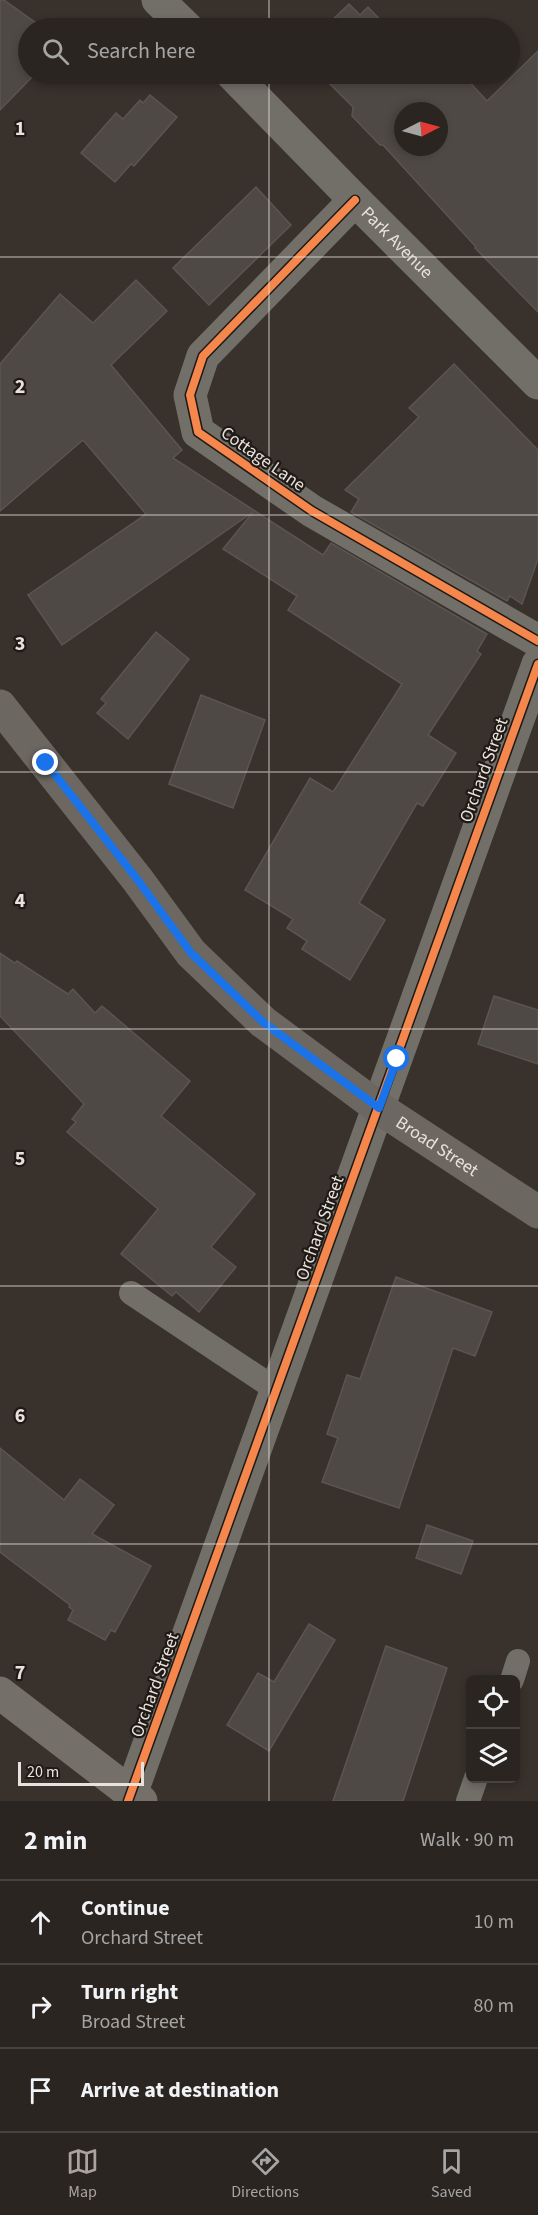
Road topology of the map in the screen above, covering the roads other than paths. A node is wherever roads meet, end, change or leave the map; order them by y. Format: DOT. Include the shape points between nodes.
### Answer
graph roads {
  1 [pos="158,0"];
  2 [pos="177,18"];
  3 [pos="242,84"];
  4 [pos="355,200"];
  5 [pos="538,384"];
  6 [pos="538,641"];
  7 [pos="538,664"];
  8 [pos="0,706"];
  9 [pos="379,1108"];
  10 [pos="538,1212"];
  11 [pos="131,1293"];
  12 [pos="277,1390"];
  13 [pos="0,1693"];
  14 [pos="475,1783"];
  15 [pos="133,1799"];
  16 [pos="468,1801"];
  1 -- 2 [label="street"];
  3 -- 4 [label="street, Park Avenue"];
  4 -- 5 [label="street, Park Avenue"];
  4 -- 6 [label="street, Cottage Lane" via="203,357 190,395 198,432 312,511"];
  7 -- 9 [label="street, Orchard Street"];
  8 -- 9 [label="main road, Broad Street" via="191,953 263,1022"];
  9 -- 10 [label="main road, Broad Street"];
  9 -- 12 [label="street, Orchard Street"];
  11 -- 12 [label="lane"];
  12 -- 15 [label="street, Orchard Street"];
  13 -- 15 [label="main road"];
  14 -- 16 [label="lane"];
}
